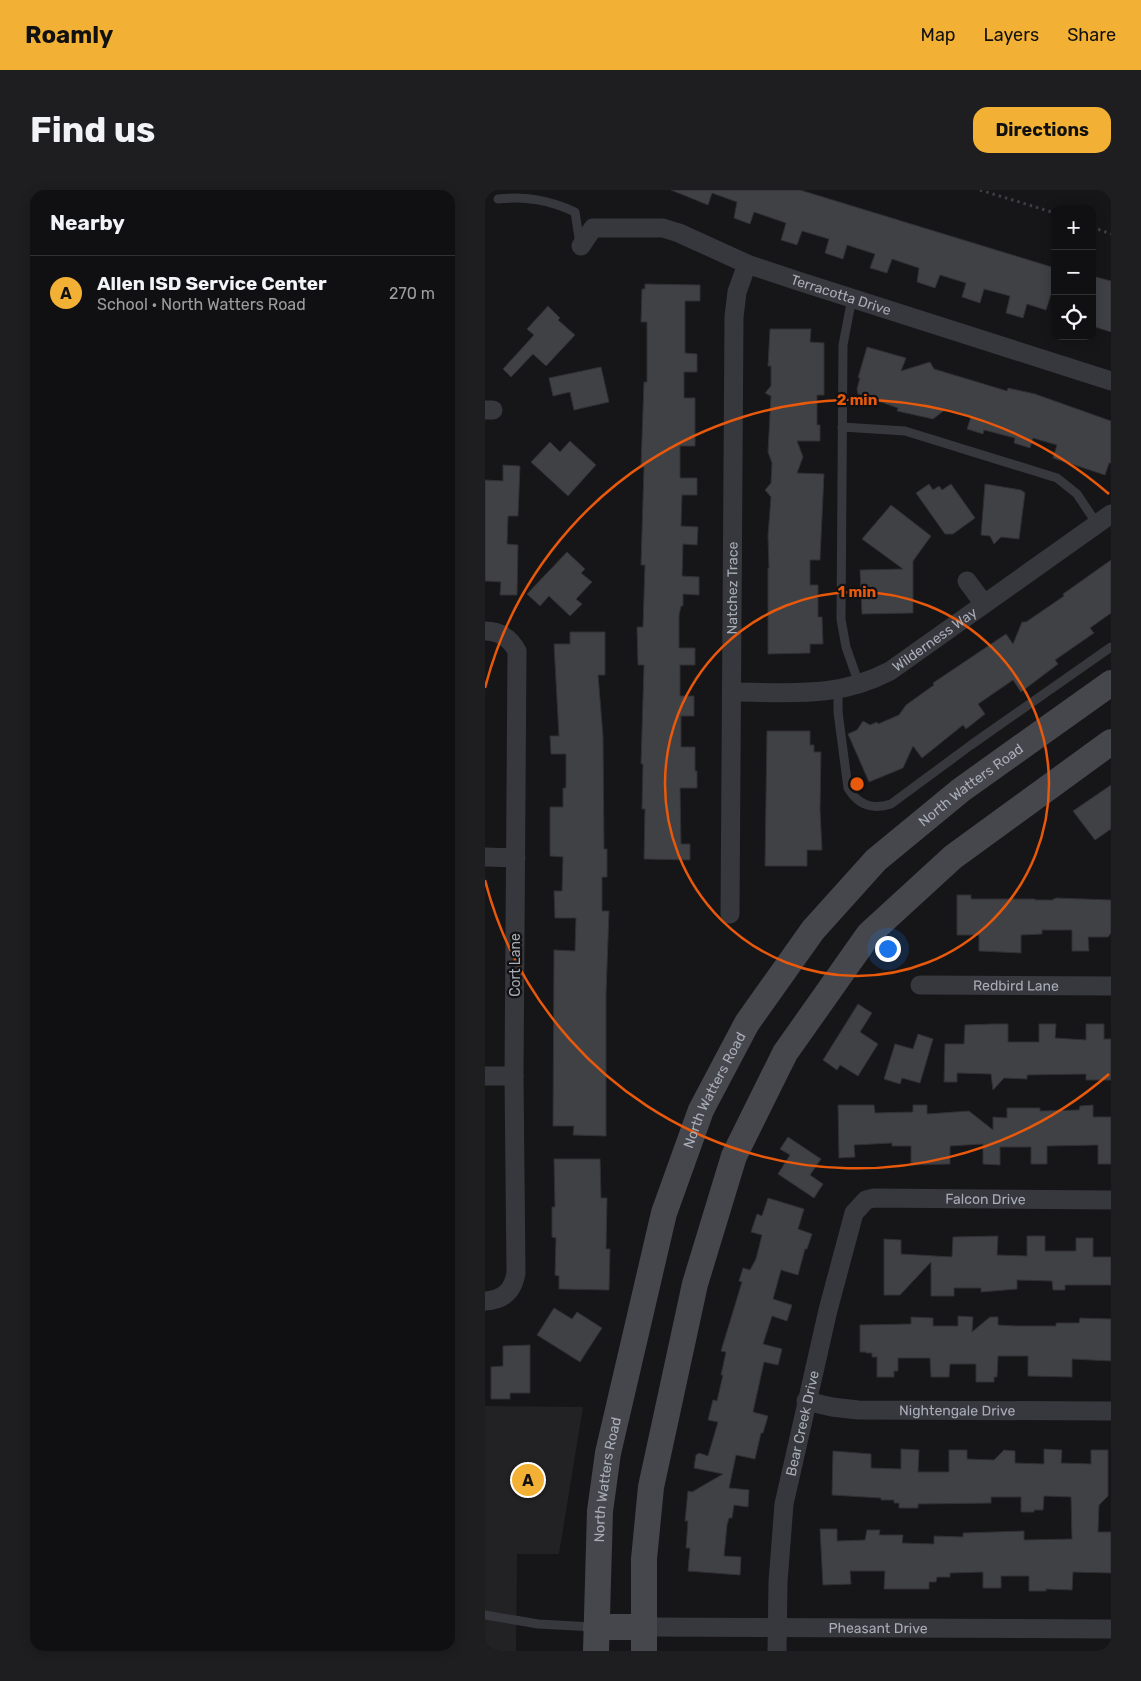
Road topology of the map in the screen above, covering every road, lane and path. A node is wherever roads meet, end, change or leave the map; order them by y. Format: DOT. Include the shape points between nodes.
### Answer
graph roads {
  1 [pos="980,190"];
  2 [pos="498,199"];
  3 [pos="1051,212"];
  4 [pos="1096,228"];
  5 [pos="1111,234"];
  6 [pos="581,246"];
  7 [pos="747,264"];
  8 [pos="852,298"];
  9 [pos="1111,381"];
  10 [pos="842,428"];
  11 [pos="1104,519"];
  12 [pos="967,581"];
  13 [pos="984,604"];
  14 [pos="485,631"];
  15 [pos="1111,647"];
  16 [pos="1111,683"];
  17 [pos="859,685"];
  18 [pos="838,691"];
  19 [pos="732,692"];
  20 [pos="1111,742"];
  21 [pos="485,857"];
  22 [pos="516,858"];
  23 [pos="730,914"];
  24 [pos="920,985"];
  25 [pos="1111,986"];
  26 [pos="485,1076"];
  27 [pos="514,1076"];
  28 [pos="1111,1200"];
  29 [pos="862,1203"];
  30 [pos="485,1301"];
  31 [pos="806,1401"];
  32 [pos="1111,1411"];
  33 [pos="485,1615"];
  34 [pos="777,1628"];
  35 [pos="1111,1629"];
  36 [pos="596,1639"];
  37 [pos="644,1639"];
  38 [pos="777,1651"];
  1 -- 3 [label="path"];
  2 -- 6 [label="lane" via="521,197 554,202 575,212"];
  4 -- 5 [label="path"];
  6 -- 7 [label="street, Terracotta Drive" via="593,228 663,228"];
  7 -- 8 [label="street, Terracotta Drive"];
  7 -- 19 [label="street, Natchez Trace" via="737,292 734,317"];
  8 -- 9 [label="street, Terracotta Drive"];
  8 -- 10 [label="lane" via="843,345"];
  10 -- 11 [label="lane" via="905,432 1057,478"];
  10 -- 17 [label="lane" via="841,619 846,647"];
  11 -- 13 [label="street, Wilderness Way"];
  12 -- 13 [label="street"];
  13 -- 17 [label="street, Wilderness Way" via="890,671"];
  14 -- 22 [label="street, Cort Lane" via="506,637 517,651"];
  15 -- 18 [label="lane" via="881,808 861,803 848,788"];
  16 -- 36 [label="main road, North Watters Road" via="961,790 876,860 813,930 747,1023 701,1110 664,1213 608,1452 600,1511"];
  17 -- 18 [label="street, Wilderness Way"];
  18 -- 19 [label="street, Wilderness Way"];
  19 -- 23 [label="street, Natchez Trace"];
  20 -- 37 [label="main road" via="953,857 869,934 785,1053 734,1156 695,1284 651,1487 644,1559"];
  21 -- 22 [label="street"];
  22 -- 27 [label="street, Cort Lane"];
  24 -- 25 [label="street, Redbird Lane"];
  26 -- 27 [label="street"];
  27 -- 30 [label="street, Cort Lane" via="515,1282 507,1293"];
  28 -- 29 [label="street, Falcon Drive" via="874,1198"];
  29 -- 31 [label="street, Bear Creek Drive" via="853,1213"];
  31 -- 32 [label="street, Nightengale Drive" via="858,1410"];
  31 -- 34 [label="street, Bear Creek Drive" via="784,1504"];
  33 -- 36 [label="lane"];
  34 -- 35 [label="street, Pheasant Drive"];
  34 -- 37 [label="street, Pheasant Drive"];
  34 -- 38 [label="street, Bear Creek Drive"];
  36 -- 37 [label="main road"];
}
